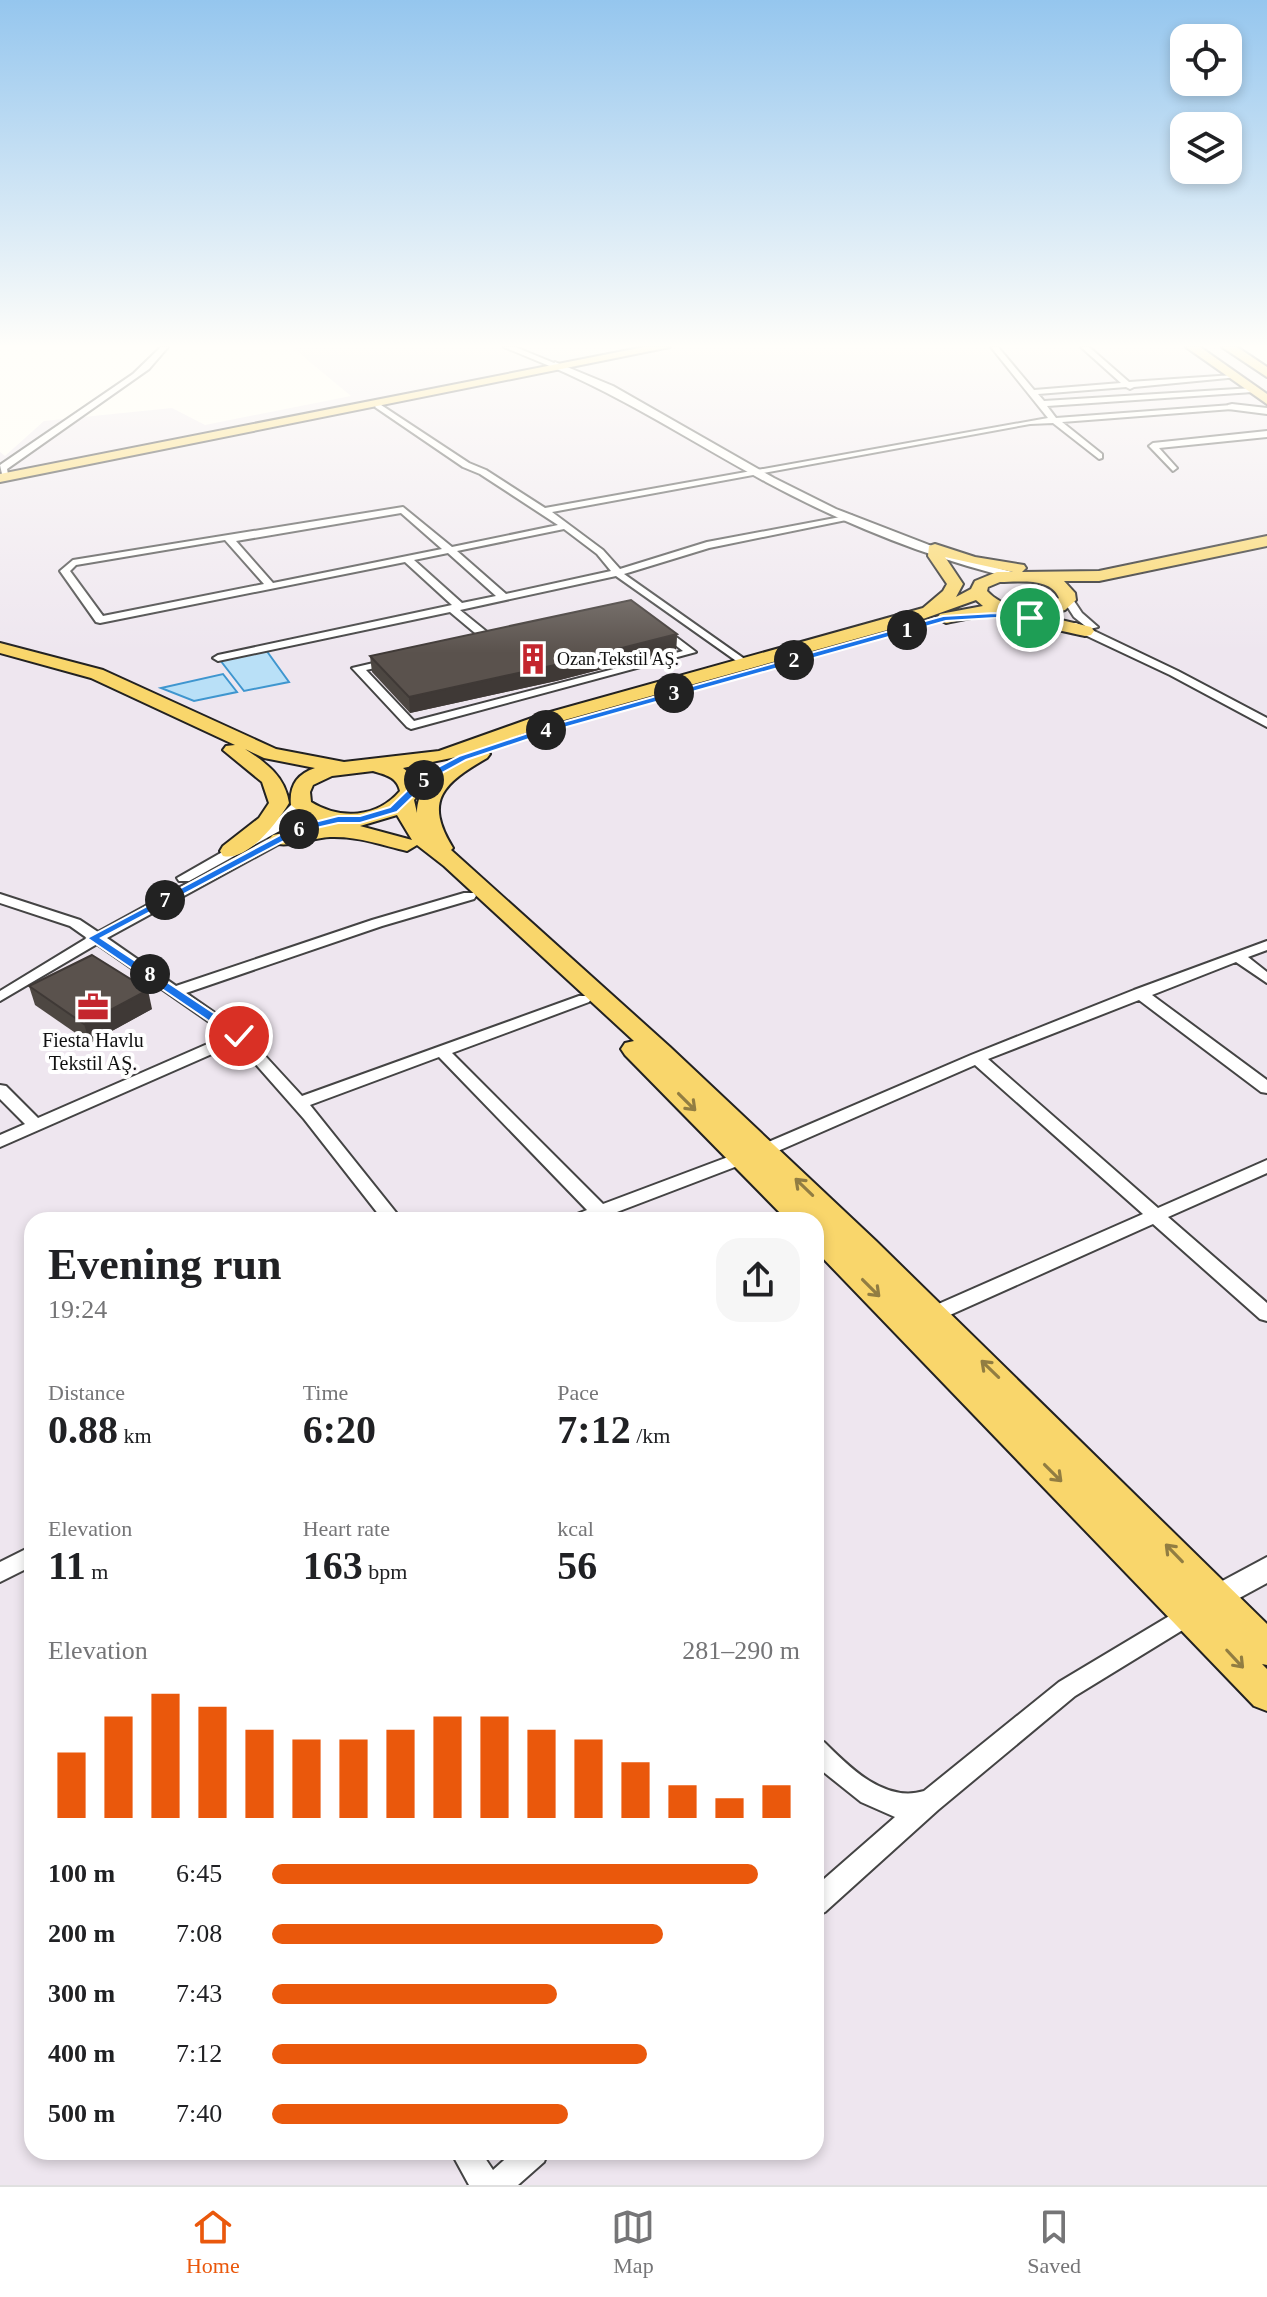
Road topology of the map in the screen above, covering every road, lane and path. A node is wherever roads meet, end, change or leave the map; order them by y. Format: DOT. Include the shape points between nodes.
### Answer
graph roads {
  1 [pos="32,449"];
  2 [pos="132,449"];
  3 [pos="138,449"];
  4 [pos="442,449"];
  5 [pos="716,449"];
  6 [pos="885,449"];
  7 [pos="1090,449"];
  8 [pos="1156,449"];
  9 [pos="1099,456"];
  10 [pos="1173,468"];
  11 [pos="756,472"];
  12 [pos="2,474"];
  13 [pos="543,511"];
  14 [pos="851,518"];
  15 [pos="565,526"];
  16 [pos="232,539"];
  17 [pos="1267,541"];
  18 [pos="450,549"];
  19 [pos="1267,549"];
  20 [pos="935,553"];
  21 [pos="407,559"];
  22 [pos="1137,569"];
  23 [pos="618,573"];
  24 [pos="1028,577"];
  25 [pos="1119,580"];
  26 [pos="271,586"];
  27 [pos="978,590"];
  28 [pos="504,597"];
  29 [pos="1068,598"];
  30 [pos="657,603"];
  31 [pos="456,607"];
  32 [pos="634,608"];
  33 [pos="1020,611"];
  34 [pos="946,618"];
  35 [pos="903,620"];
  36 [pos="1094,632"];
  37 [pos="489,639"];
  38 [pos="0,648"];
  39 [pos="218,658"];
  40 [pos="742,662"];
  41 [pos="1153,662"];
  42 [pos="0,663"];
  43 [pos="1267,723"];
  44 [pos="220,729"];
  45 [pos="488,744"];
  46 [pos="230,748"];
  47 [pos="375,766"];
  48 [pos="342,767"];
  49 [pos="300,797"];
  50 [pos="407,797"];
  51 [pos="345,820"];
  52 [pos="280,839"];
  53 [pos="407,845"];
  54 [pos="231,851"];
  55 [pos="452,861"];
  56 [pos="469,896"];
  57 [pos="0,898"];
  58 [pos="93,938"];
  59 [pos="1267,945"];
  60 [pos="1237,956"];
  61 [pos="1267,979"];
  62 [pos="176,991"];
  63 [pos="1139,993"];
  64 [pos="0,997"];
  65 [pos="584,999"];
  66 [pos="239,1036"];
  67 [pos="442,1051"];
  68 [pos="977,1058"];
  69 [pos="1267,1088"];
  70 [pos="0,1090"];
  71 [pos="300,1103"];
  72 [pos="35,1124"];
  73 [pos="0,1141"];
  74 [pos="754,1154"];
  75 [pos="1267,1166"];
  76 [pos="599,1211"];
  77 [pos="387,1212"];
  78 [pos="798,1212"];
  79 [pos="819,1212"];
  80 [pos="824,1216"];
  81 [pos="1154,1216"];
  82 [pos="824,1241"];
  83 [pos="934,1314"];
  84 [pos="1267,1314"];
  85 [pos="24,1560"];
  86 [pos="1267,1569"];
  87 [pos="0,1573"];
  88 [pos="1204,1605"];
  89 [pos="1267,1649"];
  90 [pos="1267,1694"];
  91 [pos="824,1759"];
  92 [pos="931,1801"];
  93 [pos="824,1896"];
  94 [pos="470,2160"];
  95 [pos="525,2160"];
  96 [pos="486,2185"];
  97 [pos="497,2185"];
  1 -- 12 [label="street" via="2,468"];
  2 -- 12 [label="main road"];
  3 -- 12 [label="main road"];
  4 -- 13 [label="street"];
  5 -- 11 [label="street"];
  6 -- 11 [label="street"];
  7 -- 9 [label="street"];
  8 -- 10 [label="street"];
  11 -- 13 [label="street"];
  11 -- 14 [label="street"];
  13 -- 15 [label="street"];
  14 -- 20 [label="street"];
  14 -- 23 [label="street" via="707,545"];
  15 -- 18 [label="street"];
  15 -- 23 [label="street"];
  16 -- 18 [label="street" via="403,510"];
  16 -- 26 [label="street"];
  16 -- 26 [label="street" via="201,539 73,563 65,571 100,620"];
  17 -- 22 [label="main road"];
  18 -- 21 [label="street"];
  18 -- 28 [label="street"];
  19 -- 25 [label="main road"];
  20 -- 22 [label="main road" via="1036,570"];
  20 -- 24 [label="street"];
  20 -- 27 [label="street" via="965,572"];
  20 -- 35 [label="main road" via="954,590"];
  21 -- 26 [label="street"];
  21 -- 31 [label="street"];
  22 -- 24 [label="main road" via="1087,578"];
  23 -- 28 [label="street"];
  23 -- 30 [label="street"];
  24 -- 27 [label="main road" via="988,580"];
  24 -- 29 [label="main road" via="1059,585"];
  25 -- 29 [label="main road" via="1083,588"];
  25 -- 36 [label="main road" via="1091,594 1084,605"];
  27 -- 33 [label="main road" via="990,603"];
  27 -- 35 [label="main road"];
  28 -- 31 [label="street"];
  29 -- 33 [label="main road" via="1057,608"];
  29 -- 36 [label="street"];
  30 -- 32 [label="street"];
  30 -- 40 [label="street"];
  31 -- 37 [label="street"];
  31 -- 39 [label="street"];
  32 -- 37 [label="street"];
  32 -- 37 [label="street" via="691,652 411,725 358,668"];
  33 -- 34 [label="main road"];
  33 -- 36 [label="street"];
  34 -- 36 [label="main road" via="1018,616"];
  34 -- 45 [label="main road"];
  35 -- 40 [label="main road"];
  36 -- 41 [label="street"];
  36 -- 41 [label="street"];
  38 -- 44 [label="main road" via="97,674"];
  40 -- 45 [label="main road"];
  41 -- 43 [label="street"];
  42 -- 46 [label="main road" via="77,681"];
  44 -- 45 [label="main road" via="280,746 349,752"];
  44 -- 48 [label="main road" via="271,754"];
  45 -- 47 [label="main road"];
  45 -- 50 [label="main road" via="440,767"];
  45 -- 55 [label="main road" via="436,784 425,807 428,827"];
  46 -- 49 [label="main road" via="278,767 292,779"];
  46 -- 54 [label="main road" via="269,775 278,788 279,803 267,822"];
  47 -- 48 [label="main road"];
  47 -- 50 [label="main road" via="402,775 409,783"];
  48 -- 49 [label="main road" via="310,778"];
  49 -- 51 [label="main road" via="310,812"];
  49 -- 54 [label="street" via="278,826"];
  50 -- 51 [label="main road" via="378,816"];
  50 -- 55 [label="main road" via="409,822 417,835"];
  51 -- 52 [label="street" via="305,827"];
  51 -- 53 [label="main road" via="383,830"];
  52 -- 53 [label="main road" via="341,829"];
  52 -- 58 [label="street"];
  53 -- 56 [label="main road"];
  54 -- 58 [label="street" via="129,910"];
  55 -- 74 [label="main road"];
  56 -- 62 [label="street"];
  56 -- 65 [label="main road"];
  57 -- 58 [label="street" via="75,923"];
  58 -- 62 [label="street"];
  58 -- 64 [label="street"];
  59 -- 60 [label="street"];
  60 -- 61 [label="street"];
  60 -- 63 [label="street"];
  62 -- 66 [label="street"];
  63 -- 68 [label="street"];
  63 -- 69 [label="street"];
  65 -- 67 [label="street"];
  65 -- 74 [label="main road, one-way"];
  66 -- 71 [label="street"];
  66 -- 72 [label="street"];
  67 -- 71 [label="street"];
  67 -- 76 [label="street"];
  68 -- 74 [label="street"];
  68 -- 81 [label="street"];
  70 -- 72 [label="street"];
  71 -- 77 [label="street"];
  72 -- 73 [label="street"];
  74 -- 76 [label="street"];
  74 -- 78 [label="main road"];
  79 -- 74 [label="main road, one-way"];
  75 -- 81 [label="street"];
  83 -- 80 [label="main road, one-way"];
  81 -- 83 [label="street"];
  81 -- 84 [label="street"];
  82 -- 88 [label="main road, one-way"];
  88 -- 83 [label="main road, one-way" via="1089,1466"];
  85 -- 87 [label="street"];
  86 -- 88 [label="street"];
  88 -- 89 [label="main road"];
  88 -- 90 [label="main road, one-way"];
  88 -- 92 [label="street" via="1067,1689"];
  91 -- 92 [label="street" via="840,1776 877,1796 906,1807"];
  92 -- 93 [label="street"];
  94 -- 96 [label="street"];
  95 -- 97 [label="street"];
}
